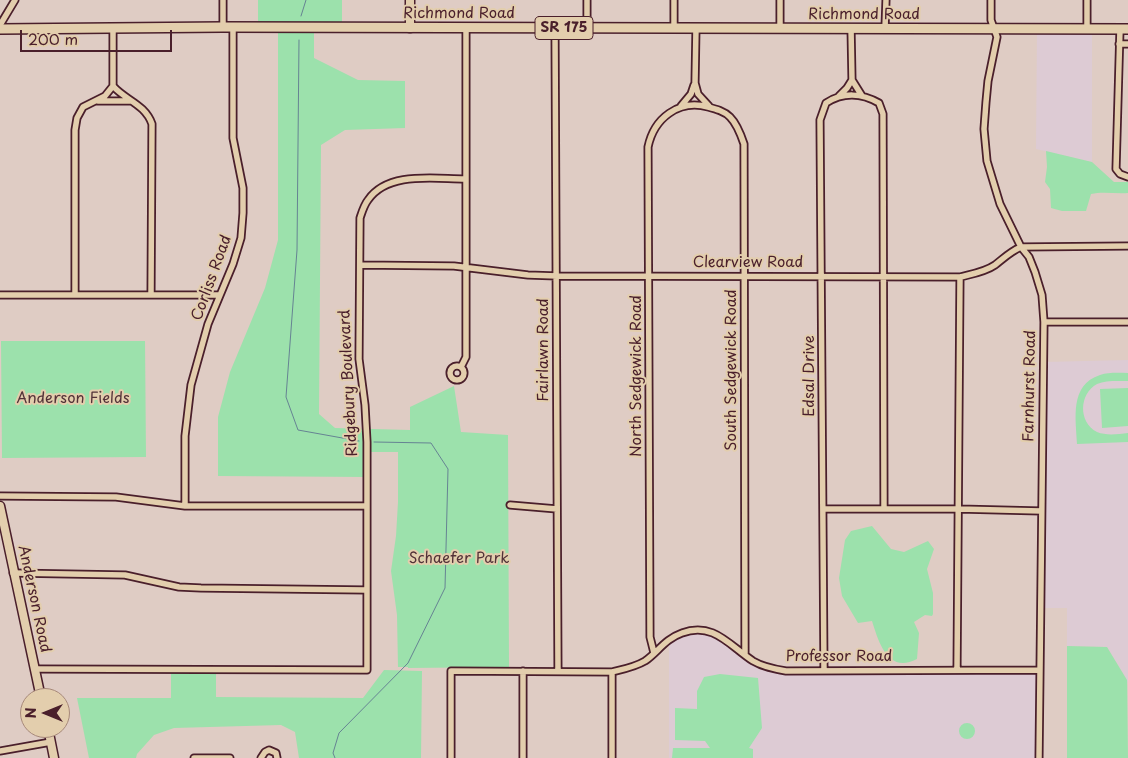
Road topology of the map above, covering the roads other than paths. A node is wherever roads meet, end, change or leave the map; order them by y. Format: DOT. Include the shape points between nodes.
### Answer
graph roads {
  1 [pos="15,0"];
  2 [pos="223,0"];
  3 [pos="410,0"];
  4 [pos="587,0"];
  5 [pos="674,0"];
  6 [pos="780,0"];
  7 [pos="886,0"];
  8 [pos="991,0"];
  9 [pos="1087,0"];
  10 [pos="0,25"];
  11 [pos="223,27"];
  12 [pos="233,27"];
  13 [pos="113,28"];
  14 [pos="410,28"];
  15 [pos="466,28"];
  16 [pos="555,28"];
  17 [pos="586,28"];
  18 [pos="674,28"];
  19 [pos="696,28"];
  20 [pos="780,28"];
  21 [pos="851,28"];
  22 [pos="885,28"];
  23 [pos="0,29"];
  24 [pos="995,29"];
  25 [pos="1087,29"];
  26 [pos="1124,29"];
  27 [pos="1119,44"];
  28 [pos="1128,44"];
  29 [pos="852,80"];
  30 [pos="695,83"];
  31 [pos="113,86"];
  32 [pos="841,96"];
  33 [pos="862,96"];
  34 [pos="95,101"];
  35 [pos="134,101"];
  36 [pos="678,108"];
  37 [pos="712,108"];
  38 [pos="1128,177"];
  39 [pos="465,179"];
  40 [pos="1021,246"];
  41 [pos="1128,246"];
  42 [pos="360,265"];
  43 [pos="466,268"];
  44 [pos="557,276"];
  45 [pos="649,276"];
  46 [pos="744,276"];
  47 [pos="822,276"];
  48 [pos="884,276"];
  49 [pos="960,277"];
  50 [pos="75,294"];
  51 [pos="0,295"];
  52 [pos="151,295"];
  53 [pos="220,296"];
  54 [pos="1044,322"];
  55 [pos="1128,322"];
  56 [pos="462,367"];
  57 [pos="0,496"];
  58 [pos="510,505"];
  59 [pos="0,506"];
  60 [pos="185,506"];
  61 [pos="367,506"];
  62 [pos="557,509"];
  63 [pos="824,509"];
  64 [pos="884,509"];
  65 [pos="958,509"];
  66 [pos="1041,511"];
  67 [pos="13,573"];
  68 [pos="366,590"];
  69 [pos="654,653"];
  70 [pos="745,655"];
  71 [pos="35,669"];
  72 [pos="824,670"];
  73 [pos="957,670"];
  74 [pos="1040,670"];
  75 [pos="523,671"];
  76 [pos="558,671"];
  77 [pos="612,672"];
  78 [pos="39,688"];
  79 [pos="50,738"];
  80 [pos="51,742"];
  81 [pos="0,751"];
  82 [pos="54,758"];
  83 [pos="194,758"];
  84 [pos="230,758"];
  85 [pos="261,758"];
  86 [pos="277,758"];
  87 [pos="451,758"];
  88 [pos="523,758"];
  89 [pos="612,758"];
  90 [pos="1039,758"];
  1 -- 10 [label="street"];
  2 -- 11 [label="street"];
  3 -- 14 [label="street"];
  4 -- 17 [label="street"];
  5 -- 18 [label="street"];
  6 -- 20 [label="street"];
  7 -- 22 [label="street"];
  8 -- 24 [label="street, Farnhurst Road" via="991,20"];
  9 -- 25 [label="street"];
  11 -- 12 [label="main road, Richmond Road / SR 175"];
  11 -- 13 [label="main road, Richmond Road / SR 175"];
  12 -- 14 [label="main road, Richmond Road / SR 175"];
  12 -- 53 [label="street, Corliss Road" via="234,138 243,188 243,213 234,264"];
  13 -- 23 [label="main road, Richmond Road / SR 175"];
  13 -- 31 [label="street"];
  14 -- 15 [label="main road, Richmond Road / SR 175"];
  15 -- 16 [label="main road, Richmond Road / SR 175"];
  15 -- 39 [label="street"];
  16 -- 17 [label="main road, Richmond Road / SR 175"];
  16 -- 44 [label="street, Fairlawn Road"];
  17 -- 18 [label="main road, Richmond Road / SR 175"];
  18 -- 19 [label="main road, Richmond Road / SR 175"];
  19 -- 20 [label="main road, Richmond Road / SR 175"];
  19 -- 30 [label="street"];
  20 -- 21 [label="main road, Richmond Road / SR 175"];
  21 -- 22 [label="main road, Richmond Road / SR 175"];
  21 -- 29 [label="street"];
  22 -- 24 [label="main road, Richmond Road / SR 175"];
  24 -- 25 [label="main road, Richmond Road / SR 175"];
  24 -- 40 [label="street, Farnhurst Road" via="998,37 988,81 984,129 988,161 1000,204"];
  25 -- 26 [label="main road, Richmond Road / SR 175"];
  26 -- 27 [label="street"];
  27 -- 28 [label="street"];
  27 -- 38 [label="street" via="1116,169"];
  29 -- 32 [label="street, Edsal Drive"];
  29 -- 33 [label="street"];
  30 -- 36 [label="street, North Sedgewick Road" via="691,94"];
  30 -- 37 [label="street" via="702,100"];
  31 -- 34 [label="street" via="105,96"];
  31 -- 35 [label="street"];
  32 -- 33 [label="street"];
  32 -- 47 [label="street, Edsal Drive" via="826,103 820,120"];
  33 -- 48 [label="street" via="879,103 883,114"];
  34 -- 35 [label="street"];
  34 -- 50 [label="street" via="83,107 74,130"];
  35 -- 52 [label="street" via="149,115 152,124"];
  36 -- 37 [label="street, South Sedgewick Road" via="695,105"];
  36 -- 45 [label="street, North Sedgewick Road" via="662,118 654,129 648,148"];
  37 -- 46 [label="street, South Sedgewick Road" via="730,116 744,144"];
  39 -- 42 [label="street, Ridgebury Boulevard" via="397,180 376,191 367,201 360,218"];
  39 -- 43 [label="street"];
  40 -- 41 [label="street"];
  40 -- 49 [label="street, Clearview Road" via="994,266"];
  40 -- 54 [label="street, Farnhurst Road" via="1029,257 1042,296"];
  42 -- 43 [label="street, Clearview Road"];
  42 -- 61 [label="street, Ridgebury Boulevard" via="359,359 366,420"];
  43 -- 44 [label="street, Clearview Road"];
  43 -- 56 [label="street" via="466,357"];
  44 -- 45 [label="street, Clearview Road"];
  44 -- 62 [label="street, Fairlawn Road"];
  45 -- 46 [label="street, Clearview Road"];
  45 -- 69 [label="street, North Sedgewick Road" via="650,636"];
  46 -- 47 [label="street, Clearview Road"];
  46 -- 70 [label="street, South Sedgewick Road"];
  47 -- 48 [label="street, Clearview Road"];
  47 -- 63 [label="street, Edsal Drive"];
  48 -- 49 [label="street, Clearview Road"];
  48 -- 64 [label="street"];
  49 -- 65 [label="street"];
  50 -- 51 [label="street"];
  50 -- 52 [label="street"];
  52 -- 53 [label="street"];
  53 -- 60 [label="street, Corliss Road" via="208,324 191,384 185,436"];
  54 -- 55 [label="street"];
  54 -- 66 [label="street, Farnhurst Road"];
  57 -- 60 [label="street" via="116,497"];
  58 -- 62 [label="street"];
  59 -- 67 [label="street, Anderson Road"];
  60 -- 61 [label="street"];
  61 -- 68 [label="street, Ridgebury Boulevard"];
  62 -- 76 [label="street, Fairlawn Road"];
  63 -- 64 [label="street"];
  63 -- 72 [label="street, Edsal Drive"];
  64 -- 65 [label="street"];
  65 -- 66 [label="street"];
  65 -- 73 [label="street"];
  66 -- 74 [label="street, Farnhurst Road"];
  67 -- 68 [label="street" via="125,575 179,587"];
  67 -- 71 [label="street, Anderson Road"];
  68 -- 71 [label="street, Ridgebury Boulevard" via="367,670"];
  69 -- 70 [label="street, Professor Road" via="664,642 698,630 712,632"];
  69 -- 77 [label="street, Professor Road" via="636,666"];
  70 -- 72 [label="street, Professor Road" via="769,668"];
  71 -- 78 [label="street, Anderson Road"];
  72 -- 73 [label="street, Professor Road"];
  73 -- 74 [label="street, Professor Road"];
  74 -- 90 [label="street, Farnhurst Road"];
  75 -- 76 [label="street, Professor Road"];
  75 -- 87 [label="street, Professor Road" via="451,671"];
  75 -- 88 [label="street"];
  76 -- 77 [label="street, Professor Road"];
  77 -- 89 [label="street"];
  79 -- 80 [label="street"];
  80 -- 81 [label="street"];
  80 -- 82 [label="street"];
  83 -- 84 [label="street"];
  85 -- 86 [label="street" via="269,750"];
}
